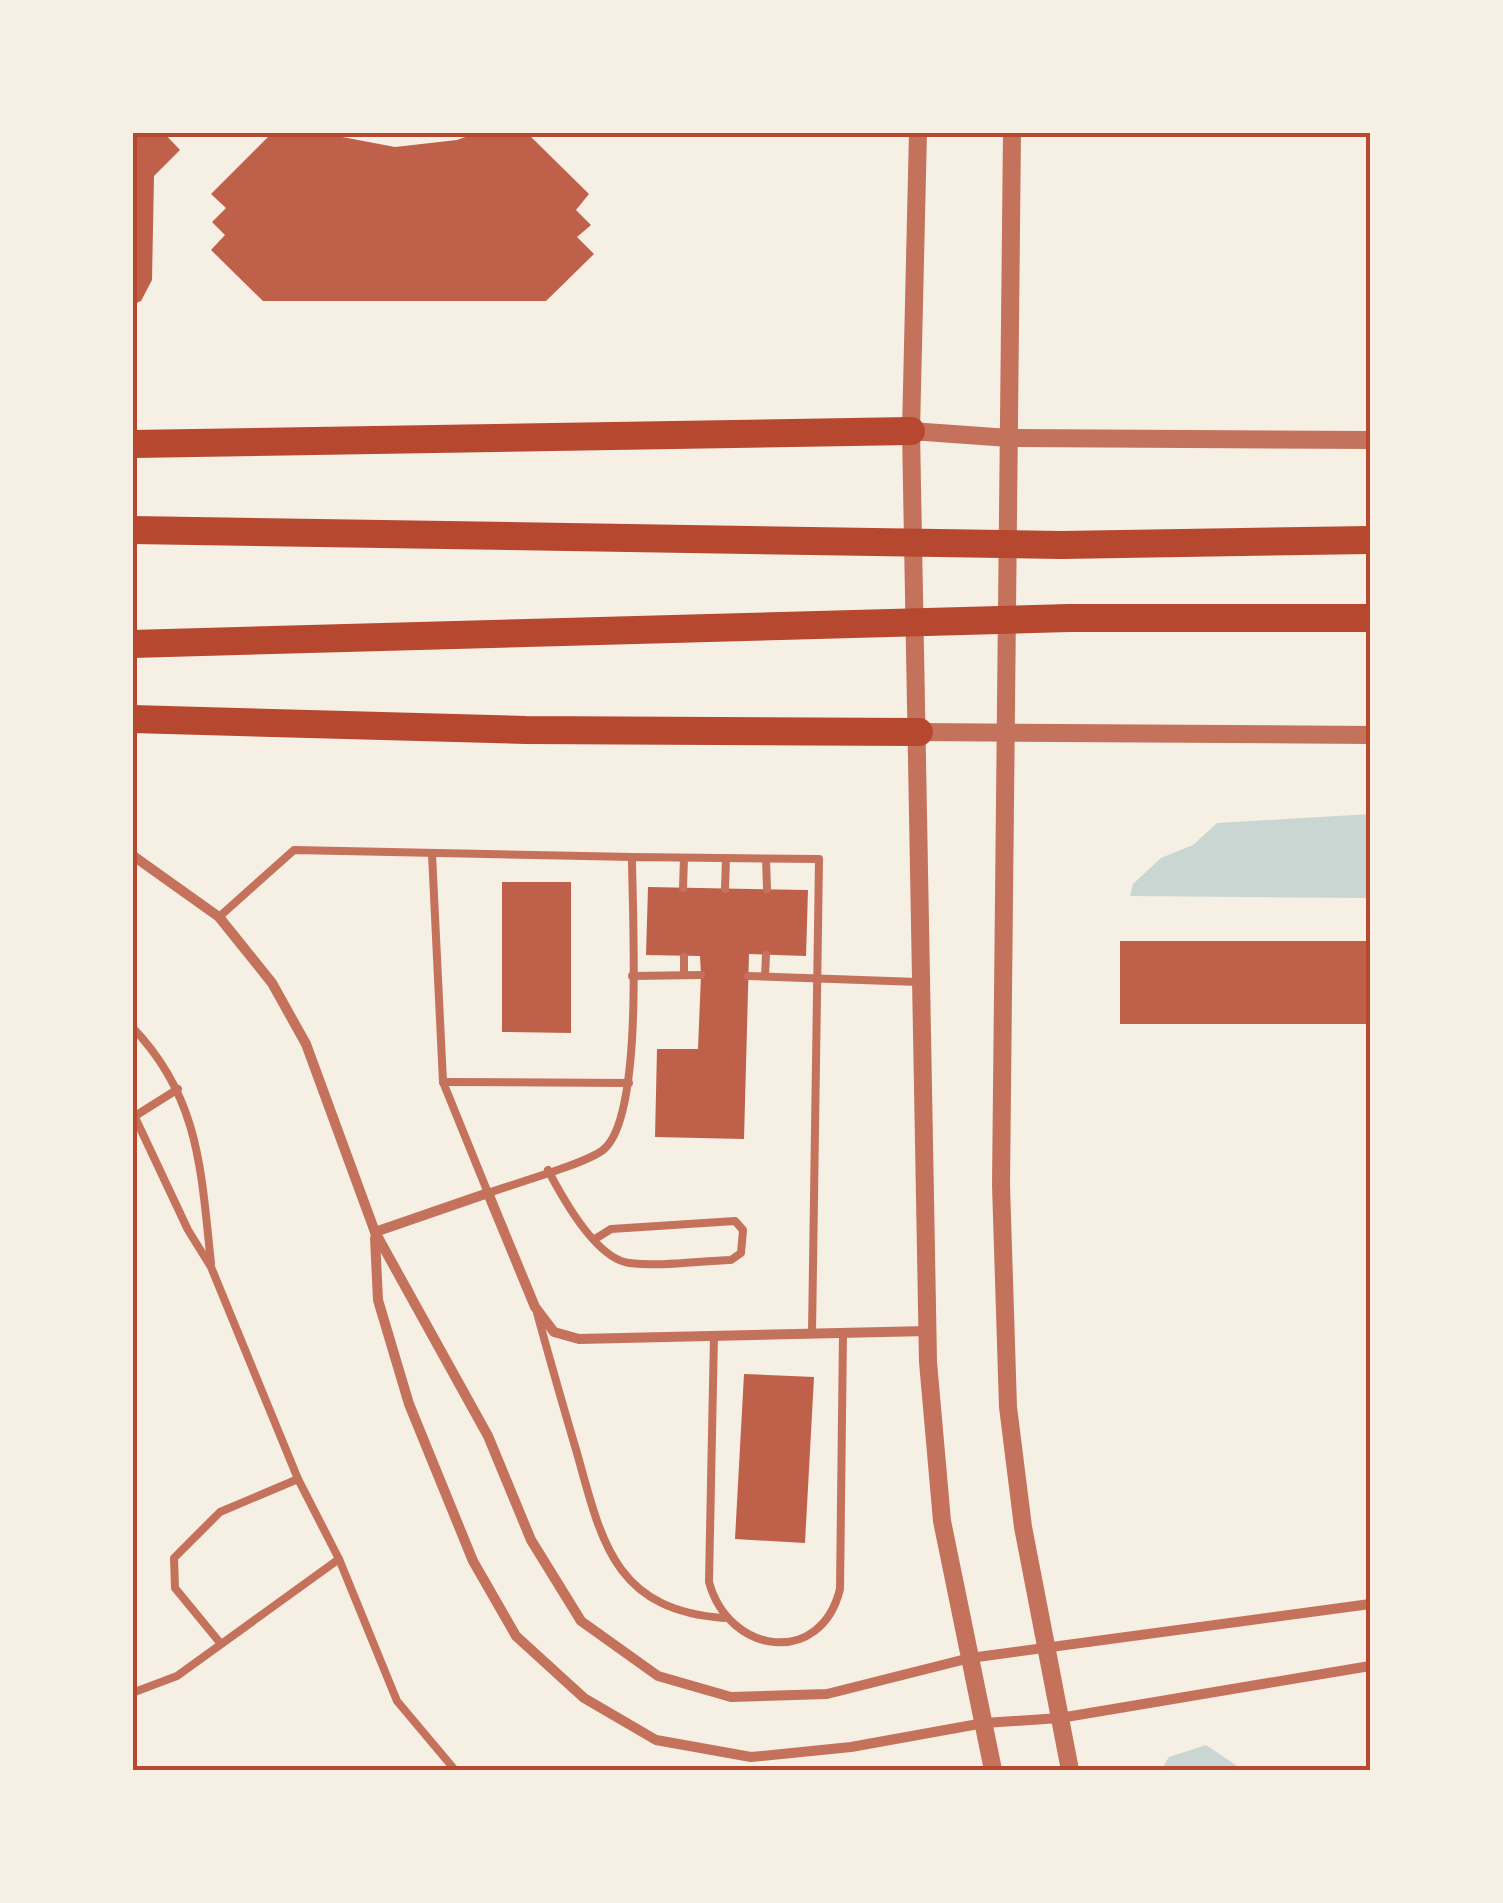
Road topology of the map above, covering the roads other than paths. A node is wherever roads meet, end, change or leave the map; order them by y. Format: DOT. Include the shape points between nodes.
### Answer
graph roads {
  1 [pos="918,132"];
  2 [pos="1012,132"];
  3 [pos="911,430"];
  4 [pos="1010,438"];
  5 [pos="1370,440"];
  6 [pos="132,444"];
  7 [pos="132,530"];
  8 [pos="1370,540"];
  9 [pos="1370,618"];
  10 [pos="132,644"];
  11 [pos="132,719"];
  12 [pos="919,732"];
  13 [pos="1007,733"];
  14 [pos="1370,735"];
  15 [pos="432,854"];
  16 [pos="132,856"];
  17 [pos="632,857"];
  18 [pos="684,858"];
  19 [pos="726,859"];
  20 [pos="766,860"];
  21 [pos="683,888"];
  22 [pos="725,888"];
  23 [pos="767,889"];
  24 [pos="219,917"];
  25 [pos="766,955"];
  26 [pos="684,957"];
  27 [pos="684,975"];
  28 [pos="632,976"];
  29 [pos="701,976"];
  30 [pos="748,976"];
  31 [pos="765,976"];
  32 [pos="818,978"];
  33 [pos="922,982"];
  34 [pos="132,1027"];
  35 [pos="444,1082"];
  36 [pos="630,1083"];
  37 [pos="178,1089"];
  38 [pos="134,1115"];
  39 [pos="548,1170"];
  40 [pos="488,1193"];
  41 [pos="375,1232"];
  42 [pos="595,1239"];
  43 [pos="211,1267"];
  44 [pos="535,1307"];
  45 [pos="928,1331"];
  46 [pos="843,1333"];
  47 [pos="812,1334"];
  48 [pos="714,1335"];
  49 [pos="298,1479"];
  50 [pos="339,1559"];
  51 [pos="1370,1604"];
  52 [pos="724,1618"];
  53 [pos="221,1644"];
  54 [pos="1045,1646"];
  55 [pos="970,1658"];
  56 [pos="1370,1666"];
  57 [pos="132,1693"];
  58 [pos="1060,1718"];
  59 [pos="984,1724"];
  60 [pos="455,1770"];
  61 [pos="993,1770"];
  62 [pos="1070,1770"];
  1 -- 3 [label="street"];
  2 -- 4 [label="street"];
  3 -- 4 [label="street"];
  3 -- 6 [label="highway"];
  3 -- 12 [label="street"];
  4 -- 5 [label="street"];
  4 -- 13 [label="street"];
  7 -- 8 [label="highway" via="1061,545"];
  9 -- 10 [label="highway" via="1069,618"];
  11 -- 12 [label="highway"];
  12 -- 13 [label="street"];
  12 -- 33 [label="street"];
  13 -- 14 [label="street"];
  13 -- 54 [label="street" via="1000,1185 1008,1407"];
  15 -- 17 [label="lane"];
  15 -- 24 [label="lane" via="294,850"];
  15 -- 35 [label="lane"];
  16 -- 24 [label="street"];
  17 -- 18 [label="lane"];
  17 -- 28 [label="lane"];
  18 -- 19 [label="lane"];
  18 -- 21 [label="lane"];
  19 -- 20 [label="lane"];
  19 -- 22 [label="lane"];
  20 -- 23 [label="lane"];
  20 -- 32 [label="lane" via="819,859"];
  24 -- 41 [label="street" via="272,983 306,1044"];
  25 -- 31 [label="lane"];
  26 -- 27 [label="lane"];
  27 -- 28 [label="lane"];
  27 -- 29 [label="lane"];
  28 -- 36 [label="lane"];
  30 -- 31 [label="lane"];
  31 -- 32 [label="lane"];
  32 -- 33 [label="lane"];
  32 -- 47 [label="lane"];
  33 -- 45 [label="street"];
  34 -- 37 [label="lane"];
  35 -- 36 [label="lane"];
  35 -- 40 [label="lane"];
  36 -- 39 [label="lane" via="622,1124 602,1151"];
  37 -- 38 [label="lane"];
  37 -- 43 [label="lane" via="196,1134"];
  38 -- 43 [label="lane"];
  39 -- 40 [label="lane"];
  39 -- 42 [label="lane" via="570,1213"];
  40 -- 41 [label="street"];
  40 -- 44 [label="street"];
  41 -- 55 [label="street" via="488,1436 531,1540 582,1622 658,1676 732,1698 827,1694"];
  41 -- 59 [label="street" via="378,1300 410,1404 473,1561 516,1636 584,1698 656,1740 752,1757"];
  42 -- 42 [label="lane" via="628,1263 731,1260 741,1252 742,1230 735,1222 611,1229"];
  43 -- 49 [label="lane"];
  44 -- 48 [label="street" via="554,1332 578,1339"];
  44 -- 52 [label="lane" via="602,1544 630,1581 666,1608"];
  45 -- 46 [label="street"];
  45 -- 55 [label="street" via="942,1521"];
  46 -- 47 [label="street"];
  46 -- 52 [label="lane" via="836,1605 826,1622 790,1642 742,1634"];
  47 -- 48 [label="street"];
  48 -- 52 [label="lane" via="709,1582"];
  49 -- 50 [label="lane"];
  49 -- 53 [label="lane" via="220,1512 174,1558 175,1588"];
  50 -- 53 [label="lane"];
  50 -- 60 [label="lane" via="397,1701"];
  51 -- 54 [label="street"];
  53 -- 57 [label="lane" via="177,1676"];
  54 -- 55 [label="street"];
  54 -- 58 [label="street"];
  55 -- 59 [label="street"];
  56 -- 58 [label="street"];
  58 -- 59 [label="street"];
  58 -- 62 [label="street"];
  59 -- 61 [label="street"];
}
